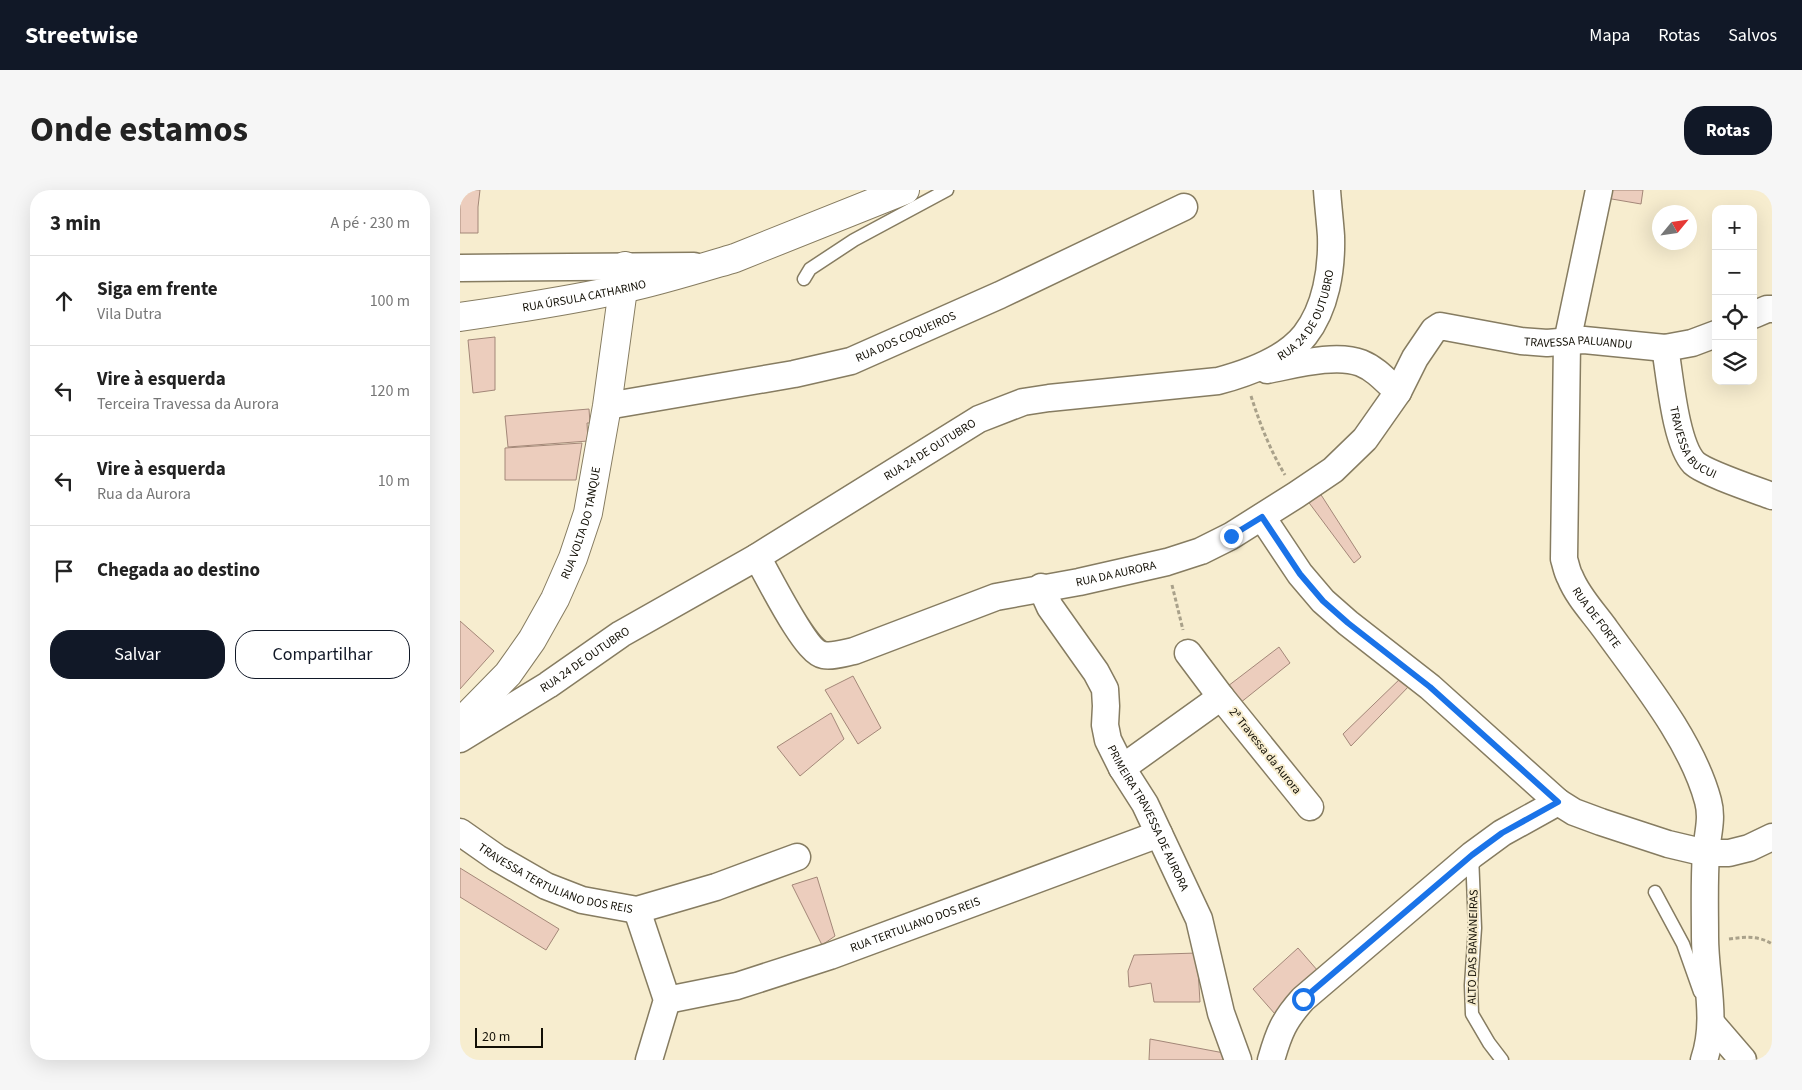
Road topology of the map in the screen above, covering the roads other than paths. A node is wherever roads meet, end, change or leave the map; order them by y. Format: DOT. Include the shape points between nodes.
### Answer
graph roads {
  1 [pos="905,190"];
  2 [pos="947,190"];
  3 [pos="1327,190"];
  4 [pos="1599,190"];
  5 [pos="1184,207"];
  6 [pos="460,268"];
  7 [pos="624,278"];
  8 [pos="804,279"];
  9 [pos="1772,309"];
  10 [pos="1757,313"];
  11 [pos="460,317"];
  12 [pos="1440,326"];
  13 [pos="1712,336"];
  14 [pos="1567,342"];
  15 [pos="1665,348"];
  16 [pos="1245,374"];
  17 [pos="1398,392"];
  18 [pos="607,406"];
  19 [pos="1772,496"];
  20 [pos="1262,517"];
  21 [pos="757,557"];
  22 [pos="1041,587"];
  23 [pos="1188,654"];
  24 [pos="1221,697"];
  25 [pos="460,723"];
  26 [pos="460,739"];
  27 [pos="1122,768"];
  28 [pos="1558,802"];
  29 [pos="1310,807"];
  30 [pos="460,832"];
  31 [pos="1159,834"];
  32 [pos="1772,837"];
  33 [pos="1706,853"];
  34 [pos="1472,855"];
  35 [pos="797,857"];
  36 [pos="1655,892"];
  37 [pos="637,910"];
  38 [pos="667,1000"];
  39 [pos="1712,1024"];
  40 [pos="649,1060"];
  41 [pos="1238,1060"];
  42 [pos="1271,1060"];
  43 [pos="1502,1060"];
  44 [pos="1704,1060"];
  45 [pos="1743,1060"];
  1 -- 7 [label="street, RUA ÚRSULA CATHARINO" via="736,258 707,266"];
  2 -- 8 [label="lane" via="854,240 810,269"];
  3 -- 16 [label="street, RUA 24 DE OUTUBRO" via="1331,237 1329,280 1318,313 1306,335 1288,352"];
  4 -- 14 [label="street, RUA DE FORTE"];
  5 -- 18 [label="street, RUA DOS COQUEIROS" via="851,362"];
  6 -- 7 [label="street, RUA ÚRSULA CATHARINO"];
  7 -- 11 [label="street, RUA ÚRSULA CATHARINO" via="539,305"];
  7 -- 18 [label="street, RUA VOLTA DO TANQUE"];
  9 -- 10 [label="street"];
  12 -- 14 [label="street, TRAVESSA PALUANDU" via="1521,341"];
  12 -- 17 [label="street, RUA DA AURORA" via="1415,358"];
  13 -- 15 [label="street, TRAVESSA PALUANDU"];
  14 -- 15 [label="street, TRAVESSA PALUANDU" via="1584,340"];
  14 -- 33 [label="street, RUA DE FORTE" via="1564,559 1581,597 1659,705 1698,772 1709,802"];
  15 -- 19 [label="street, TRAVESSA BUCUI" via="1676,414 1685,448 1694,463"];
  16 -- 17 [label="street" via="1341,359 1360,362 1377,372"];
  16 -- 21 [label="street, RUA 24 DE OUTUBRO" via="1186,385 1049,398 1000,410 971,424"];
  17 -- 20 [label="street, RUA DA AURORA" via="1365,439 1333,470"];
  18 -- 25 [label="street, RUA VOLTA DO TANQUE" via="588,513 555,600 508,674"];
  20 -- 22 [label="street, RUA DA AURORA" via="1201,551 1167,562"];
  20 -- 28 [label="street" via="1300,574 1323,601 1430,687"];
  21 -- 22 [label="street, RUA DA AURORA" via="800,632 822,655 854,651 996,597"];
  21 -- 26 [label="street, RUA 24 DE OUTUBRO" via="620,634 548,685"];
  22 -- 27 [label="street, PRIMEIRA TRAVESSA DE AURORA" via="1050,608 1105,689 1108,740"];
  23 -- 24 [label="street"];
  24 -- 27 [label="street, 2ª Travessa da Aurora"];
  24 -- 29 [label="street, 2ª Travessa da Aurora"];
  27 -- 31 [label="street, PRIMEIRA TRAVESSA DE AURORA"];
  28 -- 33 [label="street" via="1600,822"];
  28 -- 34 [label="street" via="1502,833"];
  30 -- 37 [label="street, TRAVESSA TERTULIANO DOS REIS" via="546,886 582,900"];
  31 -- 38 [label="street, RUA TERTULIANO DOS REIS" via="830,956 737,986"];
  31 -- 41 [label="street, PRIMEIRA TRAVESSA DE AURORA" via="1199,919 1221,1013"];
  32 -- 33 [label="street" via="1729,853"];
  33 -- 39 [label="street, RUA DE FORTE" via="1705,941"];
  34 -- 42 [label="street" via="1303,999 1283,1024"];
  34 -- 43 [label="lane, ALTO DAS BANANEIRAS" via="1475,928 1472,1014"];
  35 -- 37 [label="street, TRAVESSA TERTULIANO DOS REIS" via="716,887"];
  36 -- 39 [label="lane" via="1683,944"];
  37 -- 38 [label="street"];
  38 -- 40 [label="street"];
  39 -- 44 [label="street, RUA DE FORTE"];
  39 -- 45 [label="street"];
}
